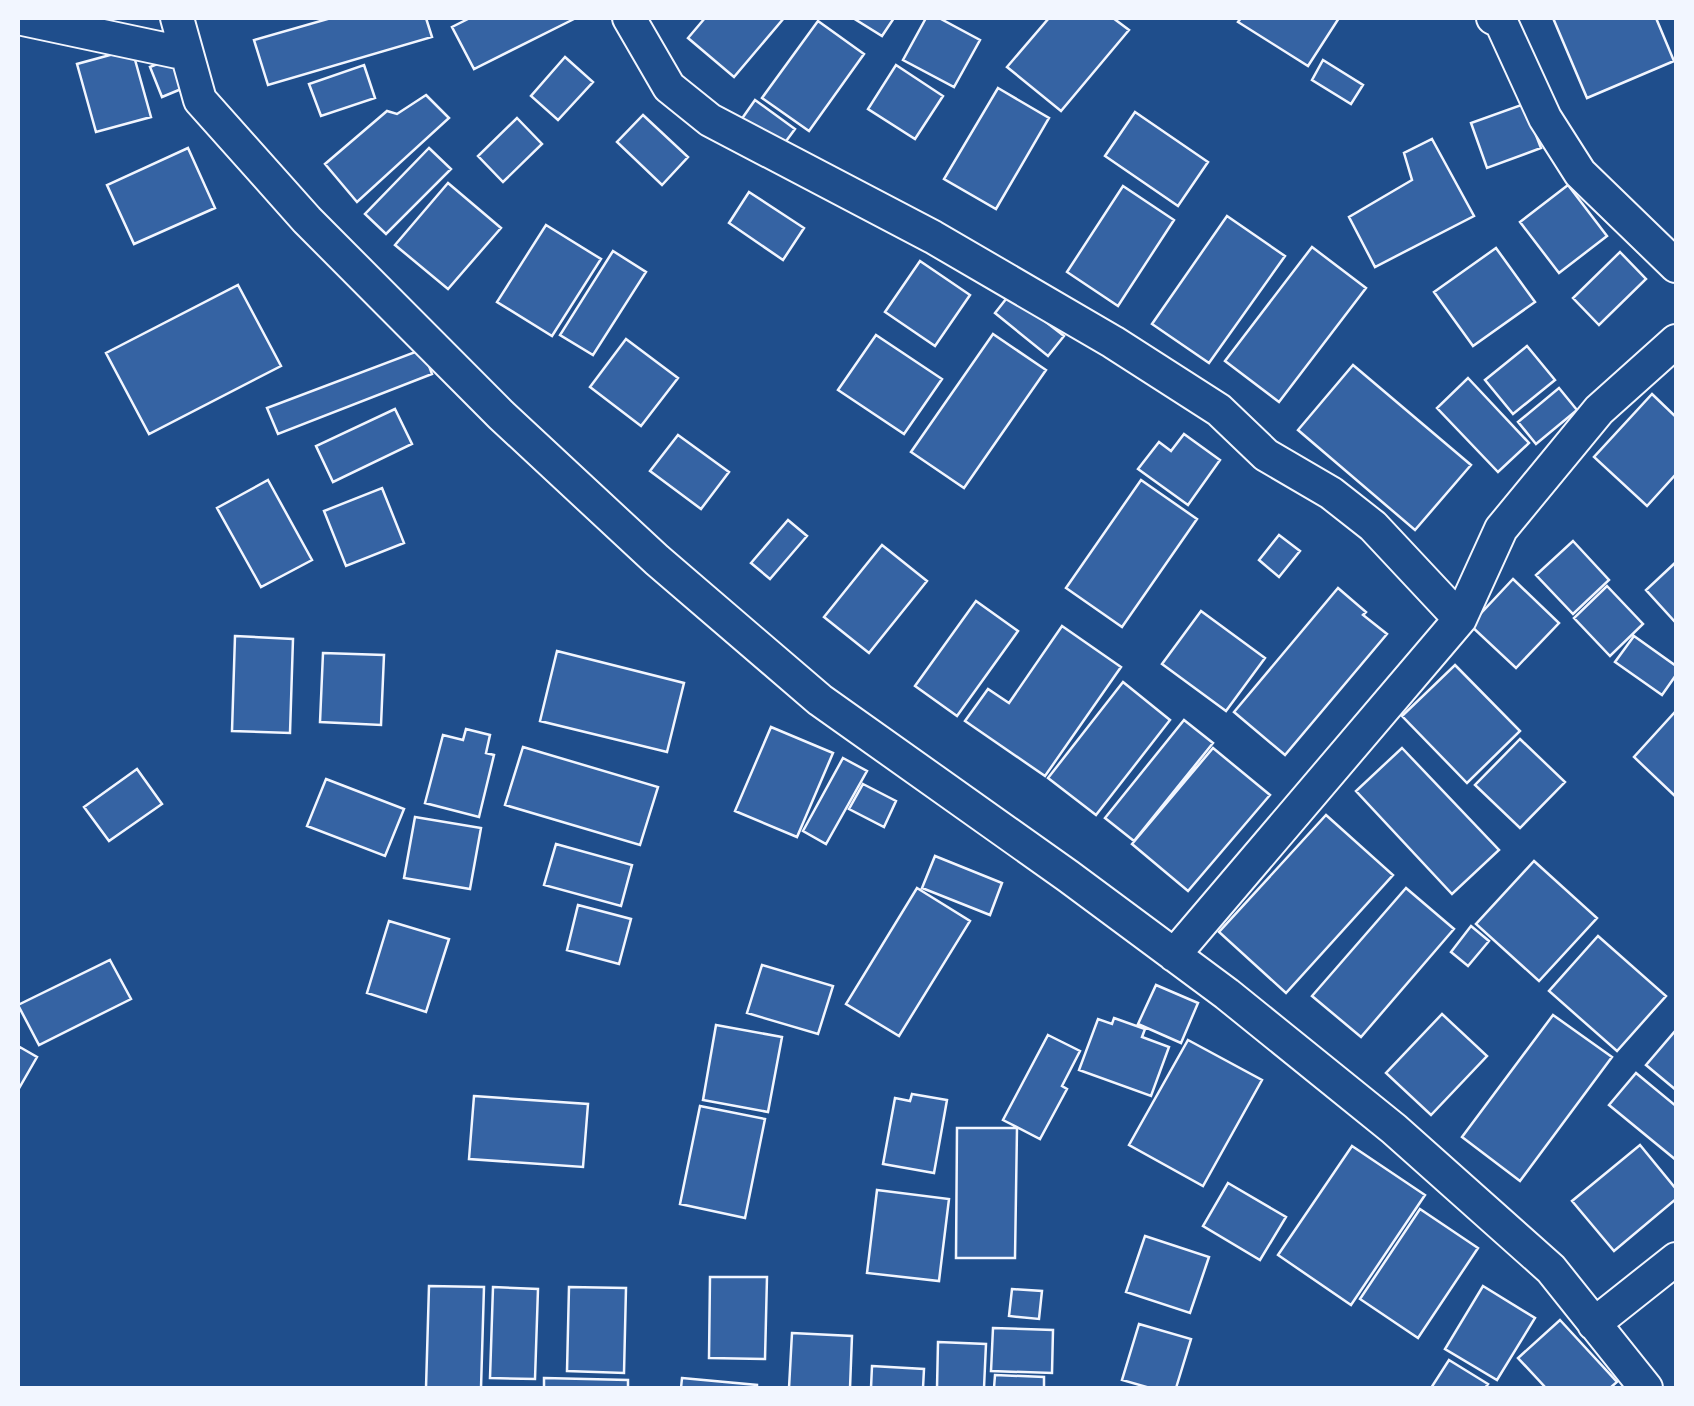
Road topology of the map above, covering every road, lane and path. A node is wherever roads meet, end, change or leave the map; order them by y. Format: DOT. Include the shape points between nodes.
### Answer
graph roads {
  1 [pos="18,18"];
  2 [pos="177,18"];
  3 [pos="629,18"];
  4 [pos="1493,18"];
  5 [pos="187,54"];
  6 [pos="1676,266"];
  7 [pos="1676,341"];
  8 [pos="1460,619"];
  9 [pos="1174,955"];
  10 [pos="1676,1258"];
  11 [pos="1594,1324"];
  12 [pos="1646,1388"];
  1 -- 5 [label="street"];
  2 -- 5 [label="street"];
  3 -- 8 [label="street" via="669,87 710,120 933,237 1219,410 1266,455 1372,526"];
  4 -- 6 [label="street" via="1501,22 1545,118 1580,173"];
  5 -- 9 [label="street" via="200,100 307,220 643,547 820,700"];
  7 -- 8 [label="street" via="1599,410 1501,529"];
  8 -- 9 [label="street"];
  9 -- 11 [label="street" via="1408,1142 1550,1269"];
  10 -- 11 [label="street"];
  11 -- 12 [label="street"];
}
